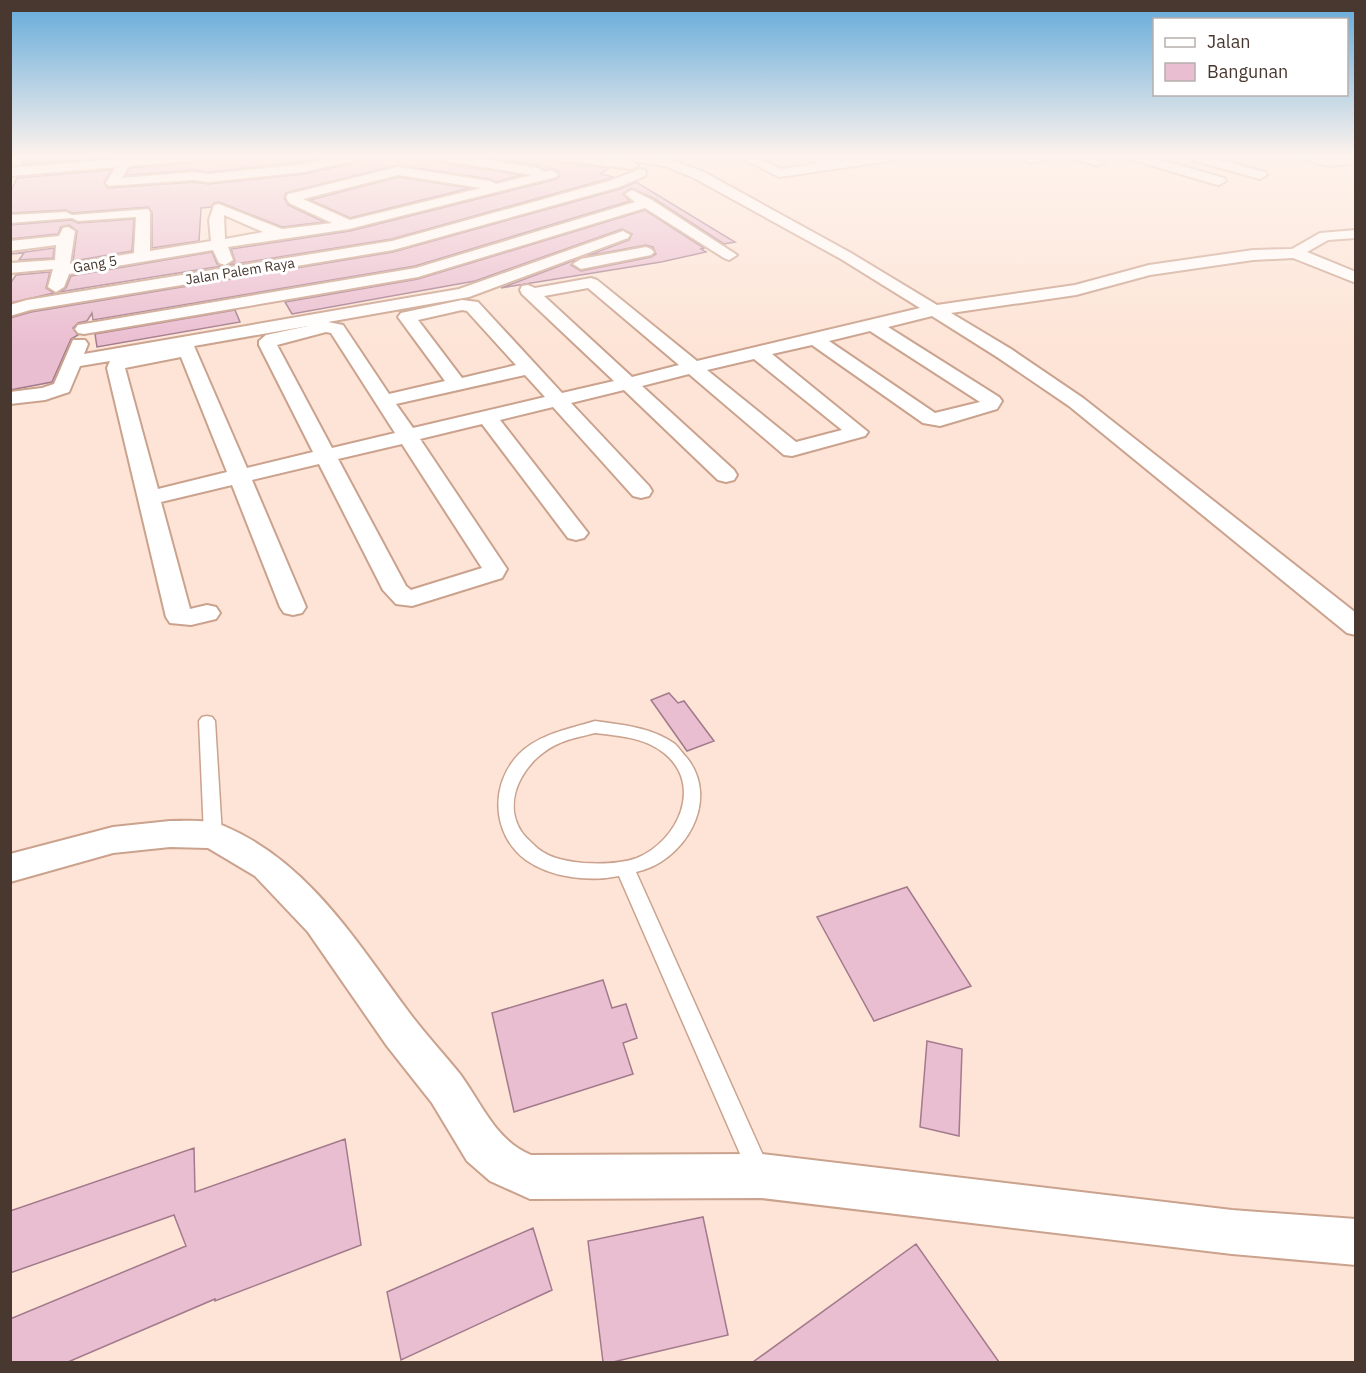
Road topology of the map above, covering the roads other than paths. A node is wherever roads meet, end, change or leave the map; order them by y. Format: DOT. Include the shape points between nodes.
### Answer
graph roads {
  1 [pos="111,218"];
  2 [pos="143,218"];
  3 [pos="216,218"];
  4 [pos="243,218"];
  5 [pos="334,218"];
  6 [pos="377,218"];
  7 [pos="491,218"];
  8 [pos="595,218"];
  9 [pos="600,218"];
  10 [pos="671,218"];
  11 [pos="777,218"];
  12 [pos="10,219"];
  13 [pos="349,225"];
  14 [pos="69,226"];
  15 [pos="280,234"];
  16 [pos="1356,234"];
  17 [pos="622,235"];
  18 [pos="1325,236"];
  19 [pos="218,244"];
  20 [pos="393,245"];
  21 [pos="10,246"];
  22 [pos="1356,248"];
  23 [pos="1295,253"];
  24 [pos="729,255"];
  25 [pos="142,256"];
  26 [pos="61,267"];
  27 [pos="433,267"];
  28 [pos="10,268"];
  29 [pos="231,272"];
  30 [pos="517,273"];
  31 [pos="1356,278"];
  32 [pos="474,287"];
  33 [pos="10,293"];
  34 [pos="98,294"];
  35 [pos="54,295"];
  36 [pos="246,301"];
  37 [pos="935,310"];
  38 [pos="10,311"];
  39 [pos="358,325"];
  40 [pos="873,325"];
  41 [pos="84,329"];
  42 [pos="338,329"];
  43 [pos="815,339"];
  44 [pos="758,352"];
  45 [pos="73,362"];
  46 [pos="530,368"];
  47 [pos="694,368"];
  48 [pos="457,384"];
  49 [pos="627,384"];
  50 [pos="10,398"];
  51 [pos="560,399"];
  52 [pos="384,400"];
  53 [pos="487,417"];
  54 [pos="407,436"];
  55 [pos="325,455"];
  56 [pos="726,475"];
  57 [pos="240,476"];
  58 [pos="641,491"];
  59 [pos="148,498"];
  60 [pos="576,533"];
  61 [pos="293,607"];
  62 [pos="207,613"];
  63 [pos="1356,627"];
  64 [pos="207,721"];
  65 [pos="213,835"];
  66 [pos="10,868"];
  67 [pos="625,868"];
  68 [pos="762,1176"];
  69 [pos="1356,1242"];
  1 -- 14 [label="street"];
  2 -- 25 [label="street"];
  3 -- 19 [label="street"];
  4 -- 15 [label="street"];
  5 -- 13 [label="street"];
  6 -- 13 [label="street, Gang 5"];
  7 -- 20 [label="street, Jalan Palem Raya"];
  8 -- 27 [label="street"];
  9 -- 17 [label="street"];
  10 -- 24 [label="street"];
  11 -- 37 [label="street"];
  12 -- 14 [label="street"];
  13 -- 15 [label="street, Gang 5"];
  13 -- 20 [label="street"];
  14 -- 21 [label="street"];
  14 -- 26 [label="street"];
  15 -- 19 [label="street, Gang 5"];
  16 -- 18 [label="street"];
  17 -- 30 [label="street"];
  17 -- 30 [label="street" via="651,256"];
  18 -- 22 [label="street"];
  18 -- 23 [label="street"];
  19 -- 25 [label="street, Gang 5"];
  19 -- 29 [label="street"];
  20 -- 27 [label="street"];
  20 -- 29 [label="street, Jalan Palem Raya"];
  23 -- 31 [label="street"];
  23 -- 37 [label="street" via="1149,270 1076,290"];
  25 -- 26 [label="street, Gang 5"];
  26 -- 28 [label="street, Gang 5"];
  26 -- 35 [label="street"];
  27 -- 32 [label="street"];
  27 -- 36 [label="street"];
  29 -- 34 [label="street, Jalan Palem Raya"];
  29 -- 36 [label="street"];
  30 -- 32 [label="street"];
  32 -- 45 [label="street" via="463,293"];
  33 -- 35 [label="street"];
  34 -- 35 [label="street, Jalan Palem Raya"];
  34 -- 41 [label="street"];
  35 -- 38 [label="street, Jalan Palem Raya"];
  36 -- 41 [label="street"];
  37 -- 40 [label="street"];
  37 -- 63 [label="street" via="1077,402"];
  39 -- 42 [label="street"];
  40 -- 43 [label="street"];
  40 -- 43 [label="street" via="992,401 990,405 940,420 930,419"];
  41 -- 45 [label="street"];
  42 -- 52 [label="street"];
  42 -- 55 [label="street" via="326,327 268,341"];
  43 -- 44 [label="street"];
  44 -- 47 [label="street"];
  44 -- 47 [label="street" via="858,432 792,450"];
  45 -- 50 [label="street" via="62,388"];
  46 -- 48 [label="street"];
  46 -- 48 [label="street" via="472,306 407,317"];
  46 -- 51 [label="street"];
  47 -- 49 [label="street"];
  47 -- 49 [label="street" via="591,283 530,292"];
  48 -- 52 [label="street"];
  49 -- 51 [label="street"];
  49 -- 56 [label="street"];
  51 -- 53 [label="street"];
  51 -- 58 [label="street"];
  52 -- 54 [label="street"];
  53 -- 54 [label="street"];
  53 -- 60 [label="street"];
  54 -- 55 [label="street"];
  54 -- 55 [label="street" via="495,569 493,573 412,598 400,596"];
  55 -- 57 [label="street"];
  57 -- 59 [label="street"];
  57 -- 59 [label="street" via="188,350 125,360 116,368"];
  57 -- 61 [label="street"];
  59 -- 62 [label="street" via="179,617"];
  64 -- 65 [label="lane"];
  65 -- 66 [label="street" via="170,834 112,840"];
  65 -- 68 [label="street" via="267,866 321,921 446,1089 482,1146 505,1166 530,1176"];
  67 -- 67 [label="lane" via="604,872 562,868 536,856 516,839 508,825 504,795 517,766 528,753 576,730 614,727 648,735 676,754 692,780 694,795 689,818 676,839 662,851"];
  67 -- 68 [label="lane"];
  68 -- 69 [label="street" via="1232,1232"];
}
